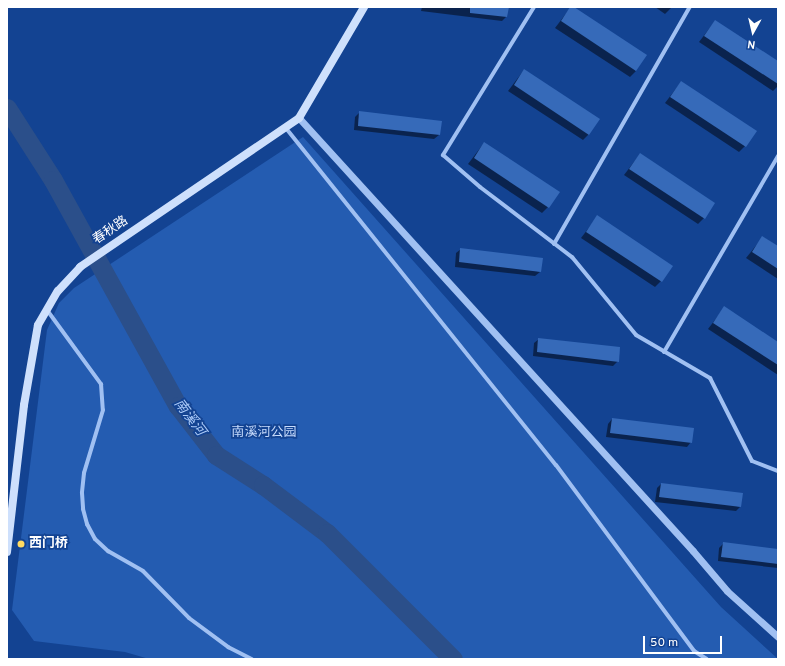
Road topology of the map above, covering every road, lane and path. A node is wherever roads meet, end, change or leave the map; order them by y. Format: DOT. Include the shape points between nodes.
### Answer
graph roads {
  1 [pos="364,7"];
  2 [pos="534,7"];
  3 [pos="690,7"];
  4 [pos="299,118"];
  5 [pos="285,127"];
  6 [pos="778,156"];
  7 [pos="554,244"];
  8 [pos="47,309"];
  9 [pos="664,352"];
  10 [pos="778,471"];
  11 [pos="7,552"];
  12 [pos="778,637"];
  13 [pos="252,659"];
  14 [pos="707,659"];
  1 -- 4 [label="main road, 春秋路"];
  2 -- 7 [label="street" via="443,155"];
  3 -- 7 [label="street"];
  4 -- 5 [label="main road, 春秋路"];
  4 -- 12 [label="street" via="727,591"];
  5 -- 8 [label="main road, 春秋路" via="80,267 58,291"];
  5 -- 14 [label="street" via="556,466 694,651"];
  6 -- 9 [label="street"];
  7 -- 9 [label="street" via="572,257 636,335"];
  8 -- 11 [label="main road, 春秋路" via="38,325 24,405"];
  8 -- 13 [label="street" via="101,384 103,410 84,473 82,493 87,524 95,539 108,551 143,571 194,622 228,647"];
  9 -- 10 [label="street" via="710,378 752,462"];
}
